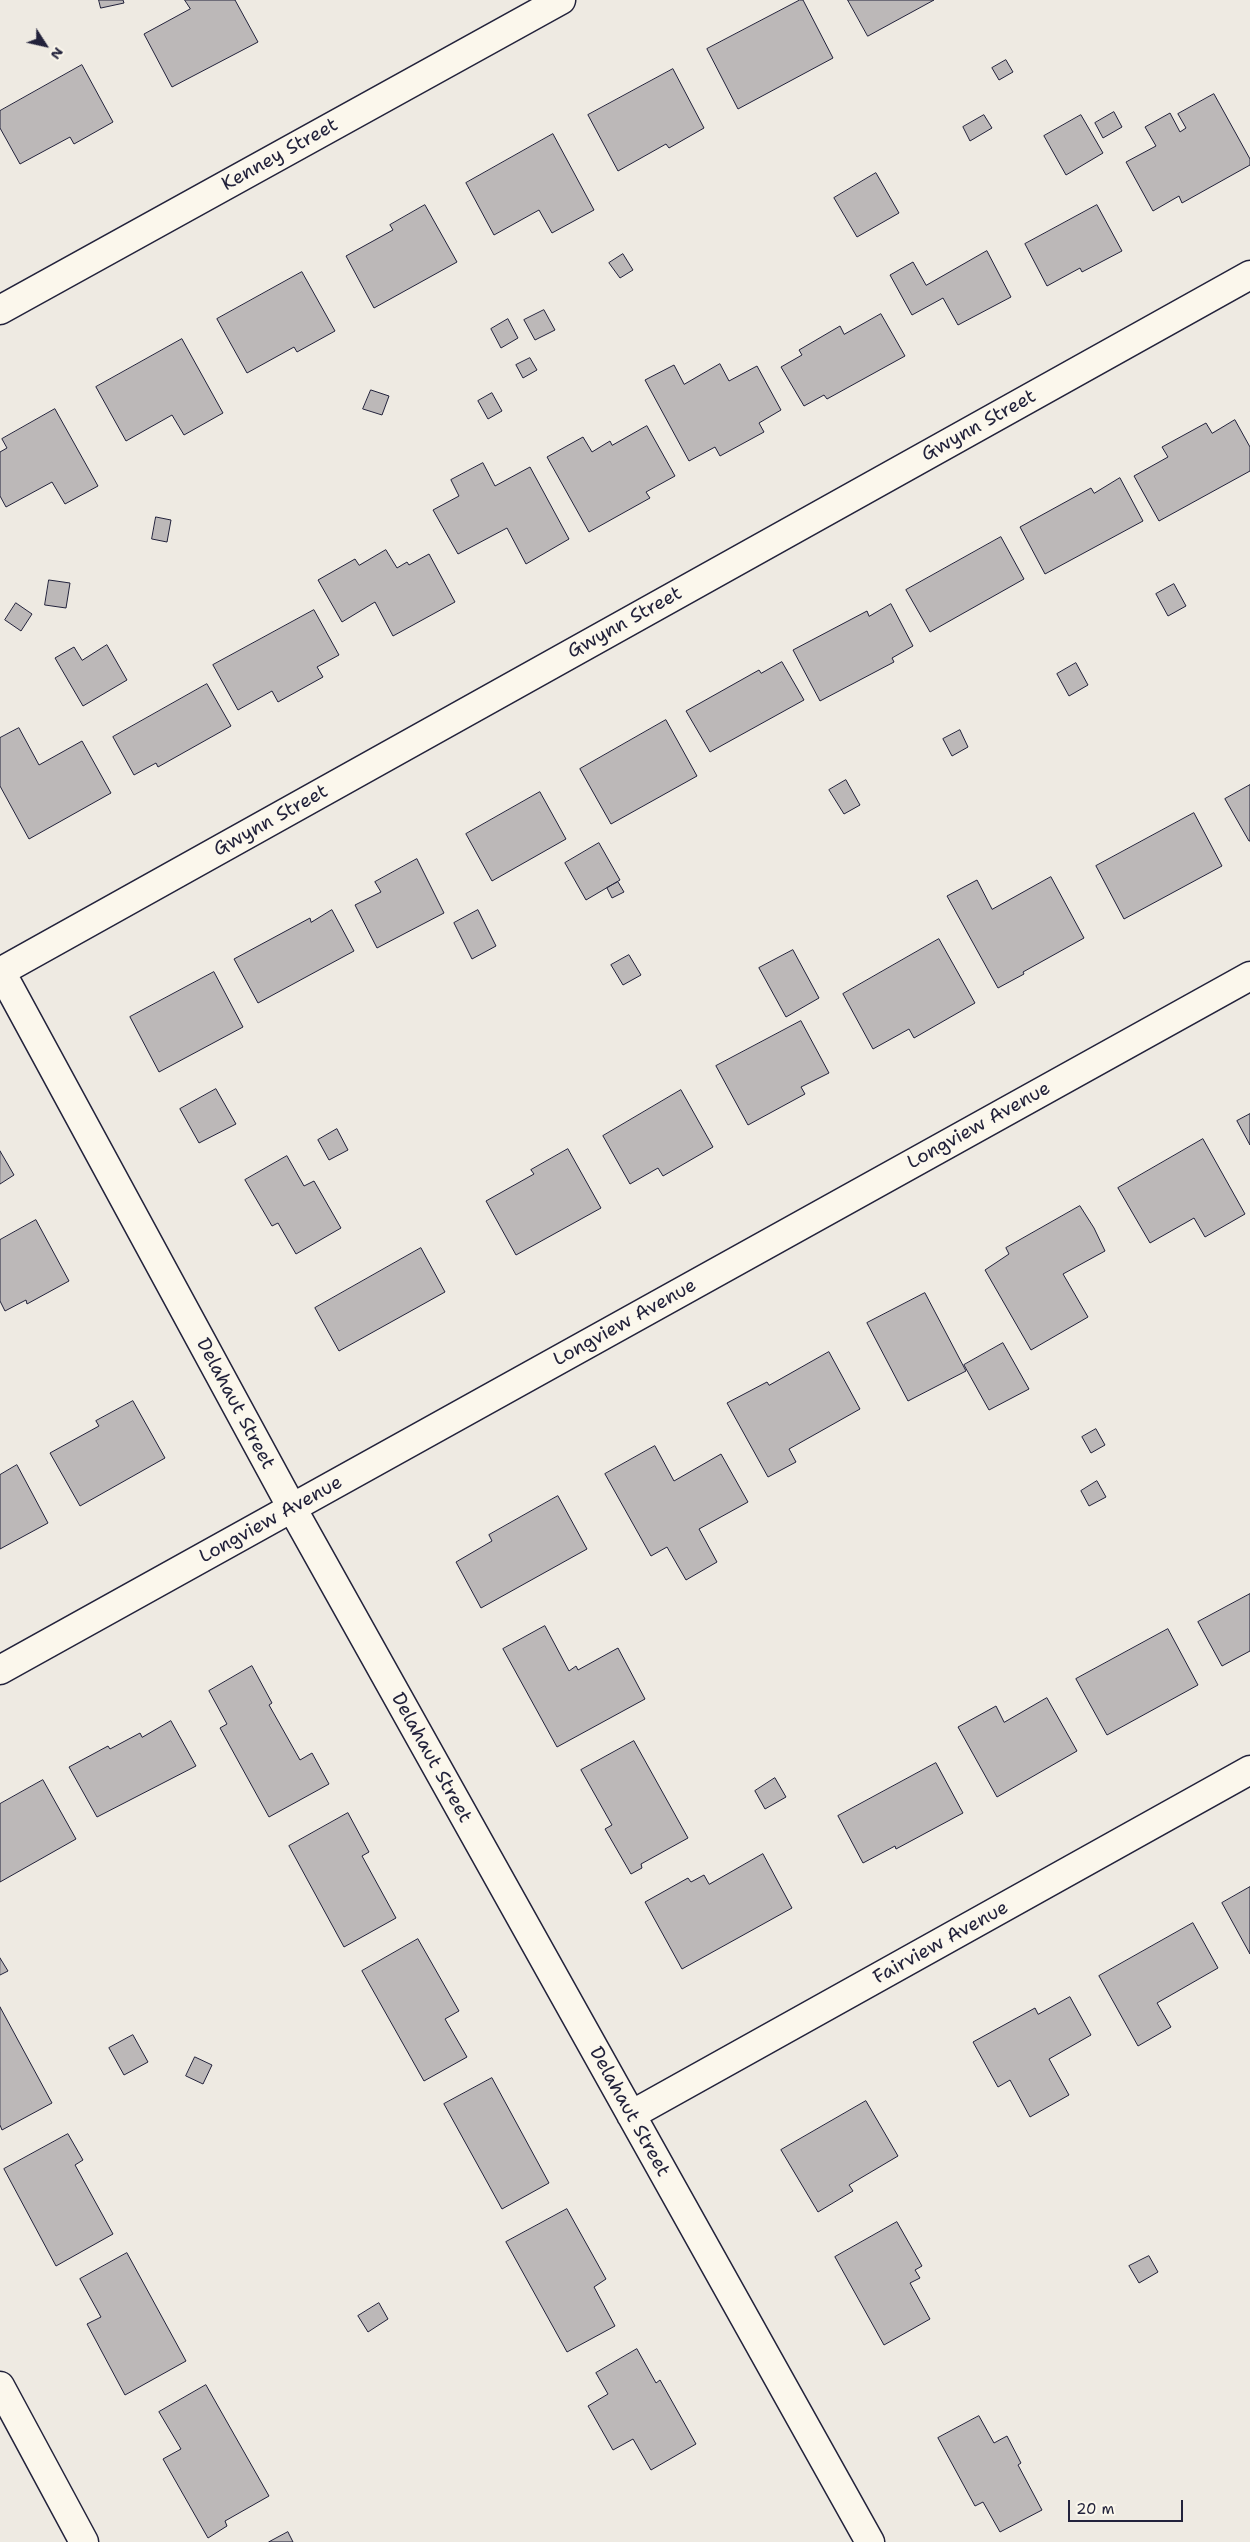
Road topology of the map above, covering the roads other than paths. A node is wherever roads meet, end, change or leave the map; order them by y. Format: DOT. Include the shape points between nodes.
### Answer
graph roads {
  1 [pos="561,0"];
  2 [pos="1250,275"];
  3 [pos="0,310"];
  4 [pos="0,971"];
  5 [pos="1250,976"];
  6 [pos="292,1508"];
  7 [pos="0,1670"];
  8 [pos="1250,1770"];
  9 [pos="631,2115"];
  10 [pos="0,2386"];
  11 [pos="84,2542"];
  12 [pos="870,2542"];
  1 -- 3 [label="street, Kenney Street"];
  2 -- 4 [label="street, Gwynn Street"];
  4 -- 6 [label="street, Delahaut Street"];
  5 -- 6 [label="street, Longview Avenue"];
  6 -- 7 [label="street, Longview Avenue"];
  6 -- 9 [label="street, Delahaut Street"];
  8 -- 9 [label="street, Fairview Avenue"];
  9 -- 12 [label="street, Delahaut Street"];
  10 -- 11 [label="street"];
}
